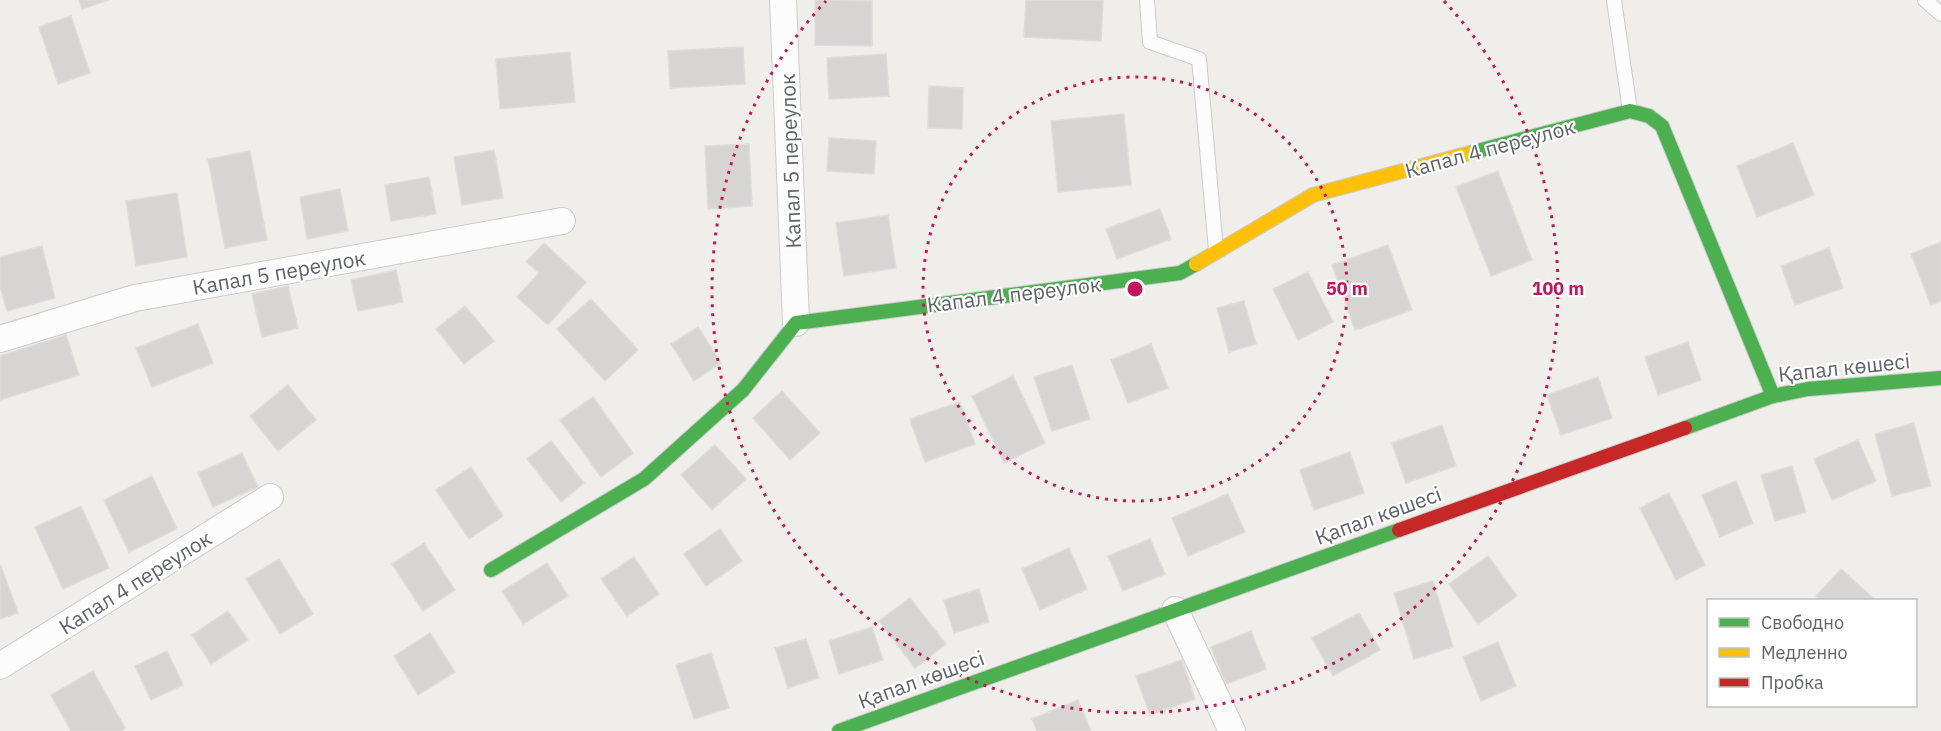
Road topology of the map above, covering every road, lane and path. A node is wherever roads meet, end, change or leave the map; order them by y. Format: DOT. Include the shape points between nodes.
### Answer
graph roads {
  1 [pos="783,0"];
  2 [pos="1147,0"];
  3 [pos="1614,0"];
  4 [pos="1925,0"];
  5 [pos="1941,14"];
  6 [pos="1630,111"];
  7 [pos="561,221"];
  8 [pos="1216,251"];
  9 [pos="796,323"];
  10 [pos="0,339"];
  11 [pos="1941,378"];
  12 [pos="1773,396"];
  13 [pos="270,497"];
  14 [pos="491,570"];
  15 [pos="1175,610"];
  16 [pos="0,666"];
  17 [pos="839,731"];
  18 [pos="1232,731"];
  1 -- 9 [label="street, Капал 5 переулок"];
  2 -- 8 [label="lane" via="1150,42 1199,59"];
  3 -- 6 [label="lane"];
  4 -- 5 [label="lane"];
  6 -- 8 [label="street, Капал 4 переулок" via="1313,195"];
  6 -- 12 [label="street" via="1649,116 1662,126"];
  7 -- 10 [label="street, Капал 5 переулок" via="135,298"];
  8 -- 9 [label="street, Капал 4 переулок" via="1180,273"];
  9 -- 14 [label="street" via="743,390 644,479"];
  11 -- 12 [label="street, Қапал көшесі" via="1808,389"];
  12 -- 15 [label="street, Қапал көшесі"];
  13 -- 16 [label="street, Капал 4 переулок"];
  15 -- 17 [label="street, Қапал көшесі"];
  15 -- 18 [label="street"];
}
